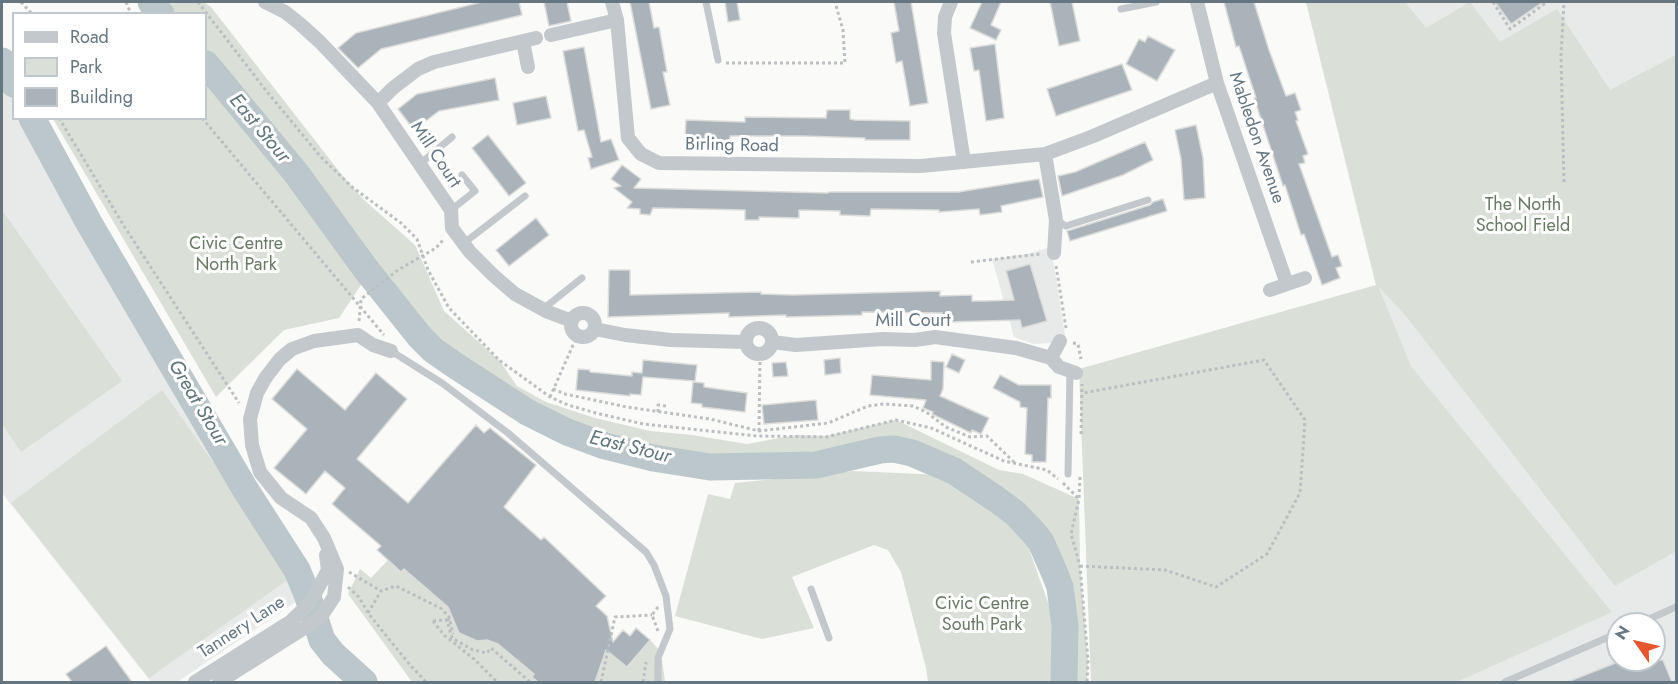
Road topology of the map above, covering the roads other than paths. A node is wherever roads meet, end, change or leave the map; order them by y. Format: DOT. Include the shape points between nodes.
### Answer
graph roads {
  1 [pos="265,2"];
  2 [pos="612,2"];
  3 [pos="706,2"];
  4 [pos="951,2"];
  5 [pos="1156,2"];
  6 [pos="1197,2"];
  7 [pos="1121,9"];
  8 [pos="617,20"];
  9 [pos="551,35"];
  10 [pos="718,60"];
  11 [pos="528,67"];
  12 [pos="1217,82"];
  13 [pos="378,103"];
  14 [pos="452,137"];
  15 [pos="1045,154"];
  16 [pos="964,162"];
  17 [pos="420,164"];
  18 [pos="462,175"];
  19 [pos="525,196"];
  20 [pos="1148,200"];
  21 [pos="451,210"];
  22 [pos="1056,220"];
  23 [pos="464,243"];
  24 [pos="1054,253"];
  25 [pos="582,278"];
  26 [pos="1305,278"];
  27 [pos="1287,284"];
  28 [pos="1270,290"];
  29 [pos="543,309"];
  30 [pos="572,321"];
  31 [pos="595,329"];
  32 [pos="1065,337"];
  33 [pos="745,342"];
  34 [pos="772,342"];
  35 [pos="387,350"];
  36 [pos="1051,358"];
  37 [pos="1076,370"];
  38 [pos="1068,474"];
  39 [pos="324,538"];
  40 [pos="812,590"];
  41 [pos="293,627"];
  42 [pos="830,638"];
  43 [pos="1606,638"];
  44 [pos="195,682"];
  45 [pos="219,682"];
  46 [pos="658,682"];
  47 [pos="1505,682"];
  1 -- 13 [label="street, Mill Court" via="299,23"];
  2 -- 8 [label="street, Birling Road"];
  3 -- 10 [label="lane"];
  4 -- 16 [label="street" via="944,33"];
  5 -- 7 [label="lane"];
  6 -- 12 [label="street, Mabledon Avenue"];
  8 -- 9 [label="street"];
  8 -- 16 [label="street, Birling Road" via="628,138 641,154 659,163 921,166"];
  11 -- 13 [label="street" via="529,39 434,62 418,69"];
  12 -- 15 [label="street, Birling Road"];
  12 -- 27 [label="street, Mabledon Avenue"];
  13 -- 17 [label="street, Mill Court"];
  14 -- 17 [label="lane"];
  15 -- 16 [label="street, Birling Road"];
  15 -- 22 [label="street"];
  17 -- 21 [label="street, Mill Court"];
  18 -- 21 [label="lane" via="475,191"];
  19 -- 23 [label="lane"];
  20 -- 22 [label="lane" via="1066,226"];
  21 -- 23 [label="street, Mill Court" via="452,228"];
  22 -- 24 [label="street"];
  23 -- 29 [label="street, Mill Court" via="508,288"];
  25 -- 29 [label="lane"];
  26 -- 27 [label="street"];
  27 -- 28 [label="street"];
  29 -- 30 [label="street, Mill Court"];
  30 -- 31 [label="street, Mill Court" via="578,315 589,315"];
  30 -- 31 [label="street" via="572,331 577,336 587,337"];
  31 -- 33 [label="street, Mill Court" via="671,340"];
  32 -- 36 [label="street"];
  33 -- 34 [label="street" via="752,353 760,355 768,351"];
  33 -- 34 [label="street, Mill Court" via="747,334 758,328 770,334"];
  34 -- 36 [label="street, Mill Court" via="796,345 935,337 1016,348"];
  35 -- 39 [label="street, Tannery Lane" via="358,335 314,341 280,359 257,393 250,419 260,472 281,498 311,518"];
  35 -- 46 [label="lane" via="442,383 508,433 646,552 666,596 670,629 658,658"];
  36 -- 37 [label="street, Mill Court" via="1059,367"];
  37 -- 38 [label="lane"];
  39 -- 41 [label="street, Tannery Lane" via="328,570"];
  39 -- 41 [label="street, Tannery Lane" via="337,569 334,597 320,618"];
  40 -- 42 [label="lane"];
  41 -- 44 [label="street, Tannery Lane"];
  41 -- 45 [label="street, Tannery Lane"];
  43 -- 47 [label="lane"];
}
